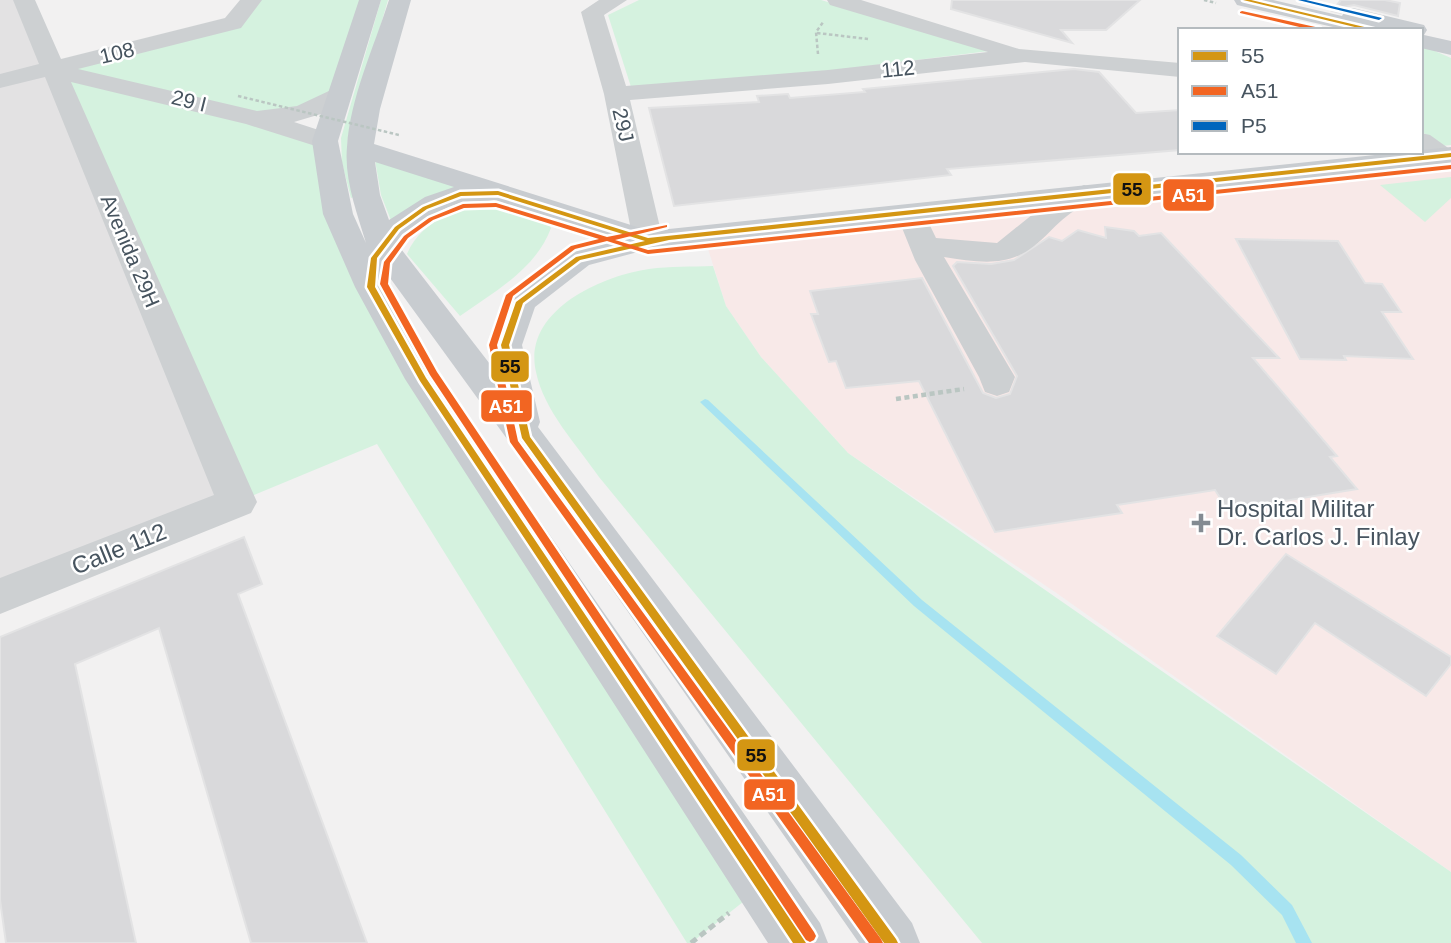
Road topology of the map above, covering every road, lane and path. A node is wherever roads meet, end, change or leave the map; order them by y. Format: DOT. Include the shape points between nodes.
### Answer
graph roads {
  1 [pos="24,0"];
  2 [pos="251,0"];
  3 [pos="370,0"];
  4 [pos="400,0"];
  5 [pos="616,0"];
  6 [pos="1245,0"];
  7 [pos="1288,0"];
  8 [pos="843,1"];
  9 [pos="1367,28"];
  10 [pos="1388,28"];
  11 [pos="1025,55"];
  12 [pos="52,70"];
  13 [pos="1178,70"];
  14 [pos="828,77"];
  15 [pos="0,81"];
  16 [pos="616,94"];
  17 [pos="237,96"];
  18 [pos="340,96"];
  19 [pos="254,118"];
  20 [pos="399,135"];
  21 [pos="325,141"];
  22 [pos="360,148"];
  23 [pos="1413,154"];
  24 [pos="498,193"];
  25 [pos="1084,194"];
  26 [pos="560,212"];
  27 [pos="911,213"];
  28 [pos="648,240"];
  29 [pos="382,245"];
  30 [pos="926,247"];
  31 [pos="578,258"];
  32 [pos="371,287"];
  33 [pos="996,384"];
  34 [pos="896,399"];
  35 [pos="526,438"];
  36 [pos="237,502"];
  37 [pos="0,596"];
  38 [pos="800,943"];
  39 [pos="892,943"];
  1 -- 12 [label="street, Avenida 29H"];
  2 -- 12 [label="street, 108" via="233,23"];
  3 -- 18 [label="main road"];
  4 -- 22 [label="main road"];
  5 -- 16 [label="street, 29J" via="592,12"];
  6 -- 9 [label="main road"];
  7 -- 10 [label="main road"];
  8 -- 11 [label="street"];
  8 -- 14 [label="path" via="819,25 815,40"];
  11 -- 13 [label="street, 112"];
  11 -- 14 [label="street, 112"];
  12 -- 15 [label="street, 108"];
  12 -- 19 [label="street, 29 I"];
  12 -- 36 [label="street, Avenida 29H"];
  14 -- 16 [label="street, 112"];
  16 -- 28 [label="street, 29J"];
  17 -- 20 [label="path, bridge"];
  18 -- 19 [label="street" via="321,108 291,117"];
  18 -- 21 [label="main road"];
  19 -- 21 [label="street, 29 I"];
  21 -- 32 [label="main road" via="338,214"];
  22 -- 24 [label="main road"];
  22 -- 29 [label="main road" via="366,195"];
  23 -- 25 [label="main road"];
  24 -- 26 [label="main road"];
  24 -- 29 [label="main road" via="460,194 425,208"];
  25 -- 27 [label="main road"];
  25 -- 30 [label="street" via="1058,208 1004,252"];
  26 -- 28 [label="main road"];
  26 -- 31 [label="main road" via="580,229 583,243"];
  27 -- 28 [label="main road"];
  27 -- 30 [label="street"];
  28 -- 31 [label="main road"];
  29 -- 32 [label="main road" via="374,258"];
  29 -- 35 [label="main road"];
  30 -- 33 [label="street" via="997,377"];
  31 -- 35 [label="main road" via="520,302 505,345"];
  32 -- 38 [label="main road" via="423,379"];
  33 -- 34 [label="path"];
  35 -- 39 [label="main road"];
  36 -- 37 [label="street, Calle 112"];
}
